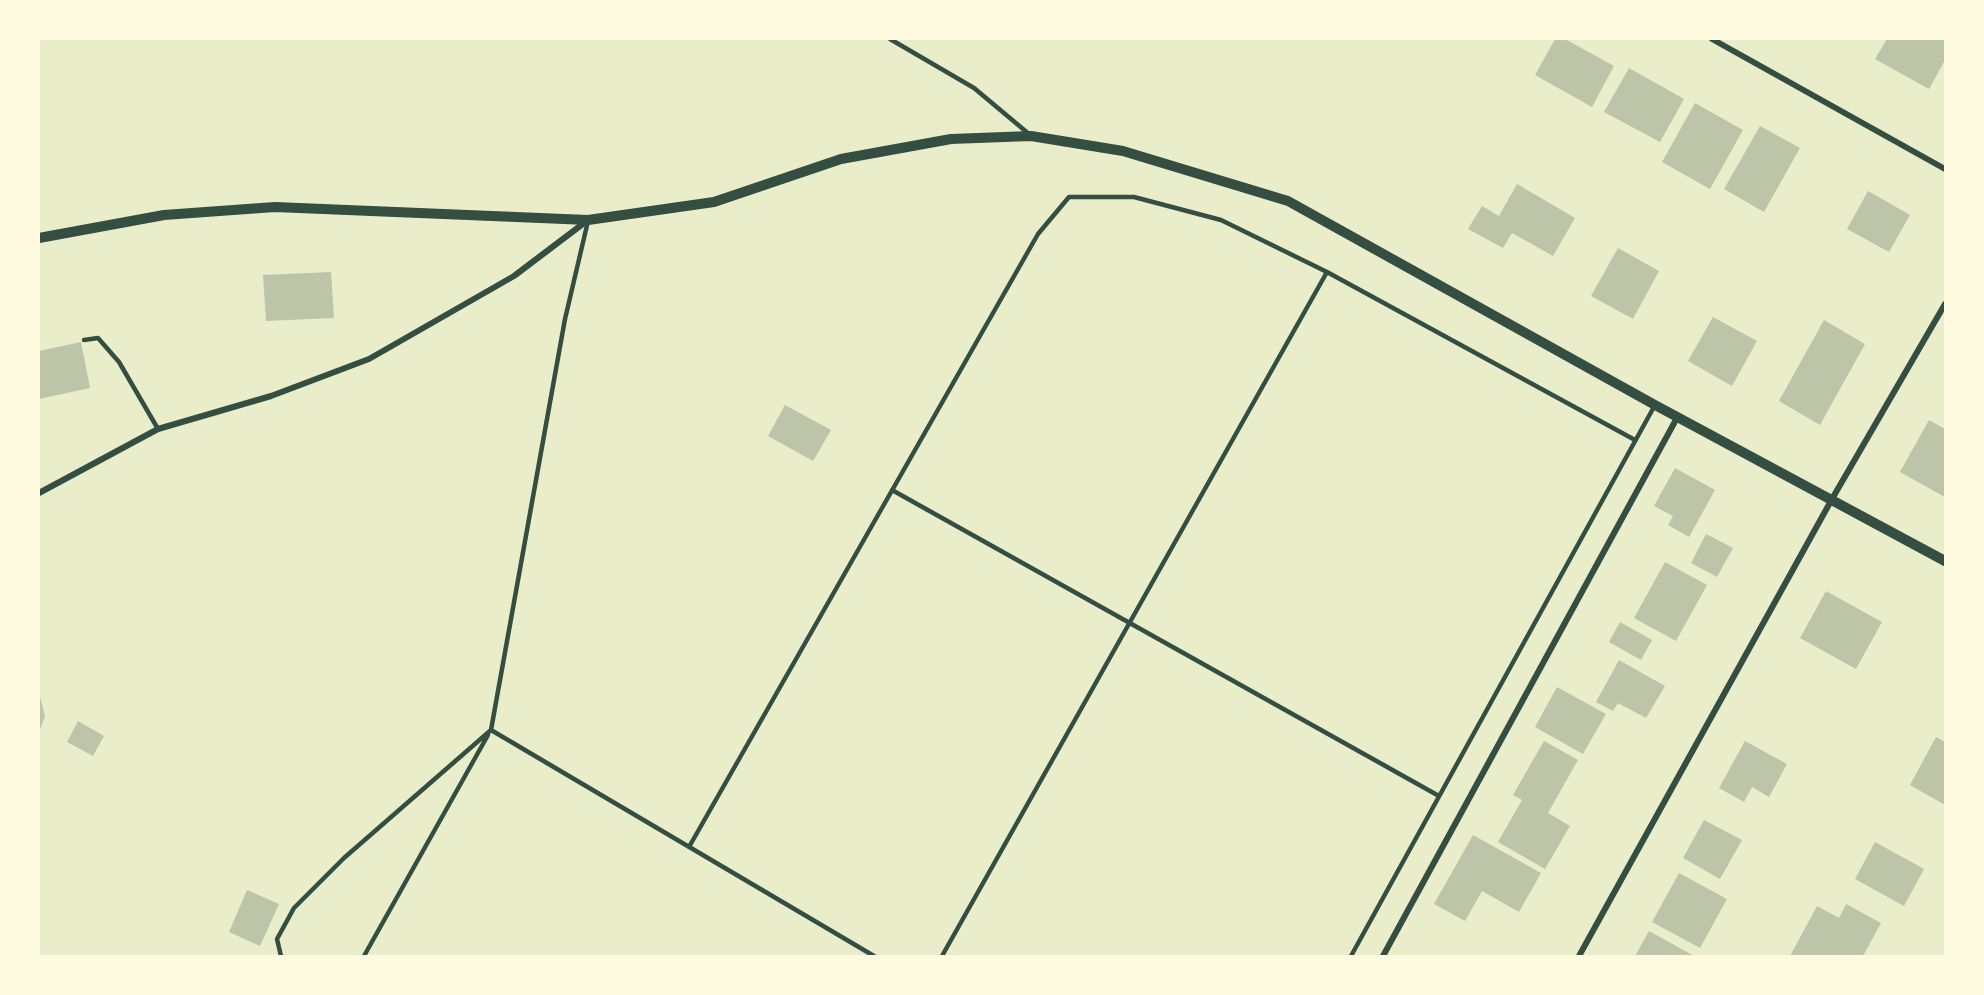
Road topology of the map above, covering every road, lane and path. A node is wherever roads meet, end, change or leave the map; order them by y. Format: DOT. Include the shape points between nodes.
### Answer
graph roads {
  1 [pos="890,39"];
  2 [pos="1712,39"];
  3 [pos="1031,136"];
  4 [pos="1945,169"];
  5 [pos="588,220"];
  6 [pos="39,238"];
  7 [pos="1327,272"];
  8 [pos="1945,304"];
  9 [pos="84,340"];
  10 [pos="1655,405"];
  11 [pos="1678,416"];
  12 [pos="158,429"];
  13 [pos="1635,441"];
  14 [pos="892,490"];
  15 [pos="39,493"];
  16 [pos="1832,499"];
  17 [pos="1945,561"];
  18 [pos="1129,622"];
  19 [pos="490,730"];
  20 [pos="1439,796"];
  21 [pos="689,847"];
  22 [pos="281,956"];
  23 [pos="364,956"];
  24 [pos="874,956"];
  25 [pos="942,956"];
  26 [pos="1351,956"];
  27 [pos="1383,956"];
  28 [pos="1579,956"];
  1 -- 3 [label="lane" via="974,88"];
  2 -- 4 [label="street"];
  3 -- 5 [label="street" via="951,139 842,159 714,202"];
  3 -- 10 [label="street" via="1123,151 1288,201"];
  5 -- 6 [label="street" via="275,207 164,215"];
  5 -- 12 [label="street" via="514,276 369,359 271,396"];
  5 -- 19 [label="lane" via="562,331"];
  7 -- 13 [label="lane"];
  7 -- 14 [label="lane" via="1221,220 1134,197 1069,197 1038,234"];
  7 -- 18 [label="lane"];
  8 -- 16 [label="street"];
  9 -- 12 [label="lane" via="98,338 119,362"];
  10 -- 11 [label="street"];
  10 -- 13 [label="lane"];
  11 -- 16 [label="street"];
  11 -- 27 [label="street"];
  12 -- 15 [label="street"];
  13 -- 20 [label="lane"];
  14 -- 18 [label="lane"];
  14 -- 21 [label="lane"];
  16 -- 17 [label="street"];
  16 -- 28 [label="street"];
  18 -- 20 [label="lane"];
  18 -- 25 [label="lane"];
  19 -- 21 [label="lane"];
  19 -- 22 [label="lane" via="344,858 294,908 277,939"];
  19 -- 23 [label="lane"];
  20 -- 26 [label="lane"];
  21 -- 24 [label="lane"];
}
